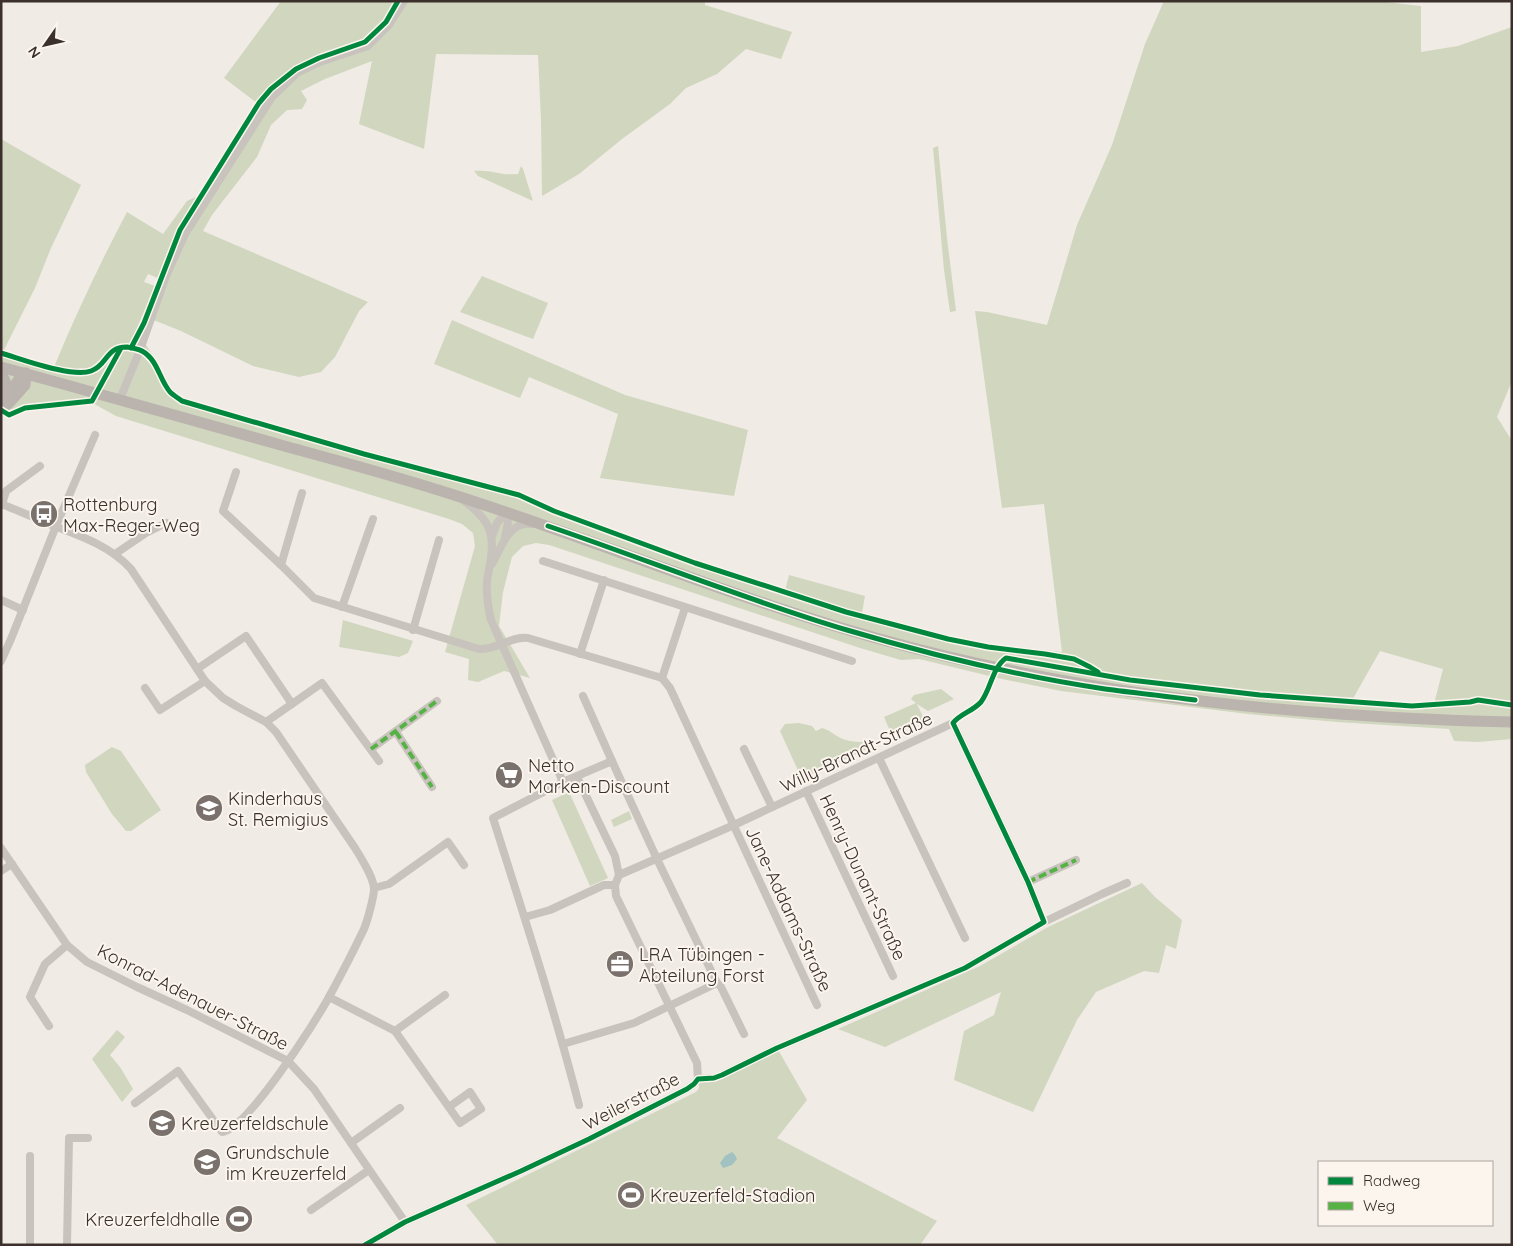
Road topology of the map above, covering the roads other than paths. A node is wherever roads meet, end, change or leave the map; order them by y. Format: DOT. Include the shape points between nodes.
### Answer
graph roads {
  1 [pos="404,1"];
  2 [pos="1,367"];
  3 [pos="24,373"];
  4 [pos="1,374"];
  5 [pos="48,380"];
  6 [pos="13,395"];
  7 [pos="120,399"];
  8 [pos="1,408"];
  9 [pos="95,435"];
  10 [pos="40,466"];
  11 [pos="236,472"];
  12 [pos="302,493"];
  13 [pos="453,494"];
  14 [pos="2,504"];
  15 [pos="506,512"];
  16 [pos="373,519"];
  17 [pos="166,523"];
  18 [pos="56,526"];
  19 [pos="548,526"];
  20 [pos="492,536"];
  21 [pos="439,540"];
  22 [pos="503,542"];
  23 [pos="115,554"];
  24 [pos="543,561"];
  25 [pos="281,565"];
  26 [pos="490,568"];
  27 [pos="604,580"];
  28 [pos="1,600"];
  29 [pos="342,607"];
  30 [pos="685,608"];
  31 [pos="23,610"];
  32 [pos="414,630"];
  33 [pos="502,644"];
  34 [pos="580,654"];
  35 [pos="1,661"];
  36 [pos="852,661"];
  37 [pos="197,668"];
  38 [pos="662,678"];
  39 [pos="205,681"];
  40 [pos="145,688"];
  41 [pos="582,696"];
  42 [pos="437,701"];
  43 [pos="292,704"];
  44 [pos="266,722"];
  45 [pos="1512,722"];
  46 [pos="396,732"];
  47 [pos="371,749"];
  48 [pos="744,749"];
  49 [pos="879,758"];
  50 [pos="378,761"];
  51 [pos="612,761"];
  52 [pos="577,777"];
  53 [pos="563,782"];
  54 [pos="432,787"];
  55 [pos="806,791"];
  56 [pos="772,807"];
  57 [pos="734,825"];
  58 [pos="1,848"];
  59 [pos="657,859"];
  60 [pos="1076,860"];
  61 [pos="12,864"];
  62 [pos="464,865"];
  63 [pos="1,871"];
  64 [pos="620,875"];
  65 [pos="1028,882"];
  66 [pos="1127,883"];
  67 [pos="615,885"];
  68 [pos="374,888"];
  69 [pos="1037,904"];
  70 [pos="525,917"];
  71 [pos="964,938"];
  72 [pos="67,945"];
  73 [pos="893,976"];
  74 [pos="717,983"];
  75 [pos="445,995"];
  76 [pos="329,996"];
  77 [pos="817,1005"];
  78 [pos="670,1006"];
  79 [pos="49,1026"];
  80 [pos="394,1031"];
  81 [pos="744,1034"];
  82 [pos="563,1044"];
  83 [pos="288,1061"];
  84 [pos="698,1079"];
  85 [pos="136,1103"];
  86 [pos="579,1105"];
  87 [pos="449,1107"];
  88 [pos="400,1108"];
  89 [pos="88,1138"];
  90 [pos="351,1143"];
  91 [pos="30,1156"];
  92 [pos="369,1170"];
  93 [pos="311,1210"];
  94 [pos="405,1222"];
  95 [pos="30,1245"];
  96 [pos="67,1245"];
  97 [pos="365,1245"];
  1 -- 7 [label="street" via="389,25 368,46 297,73 272,98 185,234"];
  2 -- 3 [label="main road"];
  3 -- 5 [label="main road"];
  3 -- 6 [label="main road"];
  4 -- 6 [label="main road"];
  5 -- 6 [label="main road"];
  5 -- 7 [label="main road"];
  6 -- 8 [label="main road"];
  7 -- 13 [label="main road"];
  9 -- 18 [label="street"];
  10 -- 14 [label="street" via="6,491"];
  11 -- 25 [label="street" via="223,511"];
  12 -- 25 [label="street"];
  13 -- 15 [label="main road"];
  13 -- 20 [label="street" via="482,516"];
  14 -- 18 [label="street"];
  15 -- 19 [label="main road"];
  15 -- 20 [label="street"];
  15 -- 22 [label="street" via="508,523"];
  16 -- 29 [label="street"];
  17 -- 23 [label="street"];
  18 -- 23 [label="street"];
  18 -- 31 [label="street"];
  19 -- 22 [label="street" via="517,526"];
  19 -- 45 [label="main road" via="742,596 846,629 958,660 1046,679 1260,708"];
  20 -- 26 [label="street"];
  21 -- 32 [label="street"];
  22 -- 26 [label="street"];
  23 -- 37 [label="street" via="131,569"];
  24 -- 27 [label="street"];
  25 -- 29 [label="street" via="314,598"];
  26 -- 33 [label="street" via="486,591 488,604"];
  27 -- 30 [label="street"];
  27 -- 34 [label="street"];
  28 -- 31 [label="street"];
  29 -- 32 [label="street"];
  30 -- 36 [label="street"];
  30 -- 38 [label="street"];
  31 -- 35 [label="street"];
  32 -- 33 [label="street" via="479,649"];
  33 -- 34 [label="street" via="526,637"];
  33 -- 53 [label="street"];
  34 -- 38 [label="street"];
  37 -- 39 [label="street"];
  37 -- 43 [label="street" via="246,636"];
  38 -- 57 [label="street, Jane-Addams-Straße" via="670,688"];
  39 -- 40 [label="street" via="160,710"];
  39 -- 44 [label="street" via="224,698"];
  41 -- 51 [label="street"];
  42 -- 46 [label="street"];
  43 -- 44 [label="street"];
  43 -- 47 [label="street" via="322,683"];
  44 -- 68 [label="street" via="282,740 355,848"];
  46 -- 47 [label="street"];
  46 -- 54 [label="street"];
  47 -- 50 [label="street"];
  48 -- 56 [label="street, Willy-Brandt-Straße"];
  49 -- 55 [label="street, Willy-Brandt-Straße"];
  49 -- 65 [label="street, Willy-Brandt-Straße" via="953,723"];
  49 -- 71 [label="street"];
  51 -- 52 [label="street"];
  51 -- 59 [label="street"];
  52 -- 53 [label="street"];
  52 -- 64 [label="street" via="615,856"];
  53 -- 70 [label="street" via="493,818"];
  55 -- 56 [label="street, Willy-Brandt-Straße"];
  55 -- 73 [label="street, Henry-Dunant-Straße"];
  56 -- 57 [label="street, Willy-Brandt-Straße"];
  57 -- 59 [label="street, Willy-Brandt-Straße"];
  57 -- 77 [label="street, Jane-Addams-Straße"];
  58 -- 61 [label="street, Konrad-Adenauer-Straße"];
  59 -- 64 [label="street, Willy-Brandt-Straße"];
  59 -- 74 [label="street"];
  60 -- 65 [label="street"];
  61 -- 63 [label="street"];
  61 -- 72 [label="street, Konrad-Adenauer-Straße"];
  62 -- 68 [label="street" via="448,842 389,884"];
  64 -- 67 [label="street"];
  65 -- 69 [label="street"];
  66 -- 84 [label="street, Weilerstraße" via="1044,922 965,968 777,1048 722,1075"];
  67 -- 70 [label="street" via="604,885 550,910"];
  67 -- 78 [label="street" via="616,896"];
  68 -- 76 [label="street" via="365,927"];
  70 -- 82 [label="street"];
  72 -- 79 [label="street" via="45,964 30,997"];
  72 -- 83 [label="street, Konrad-Adenauer-Straße" via="87,962"];
  74 -- 78 [label="street"];
  74 -- 81 [label="street" via="722,987"];
  75 -- 80 [label="street"];
  76 -- 80 [label="street"];
  76 -- 83 [label="street"];
  78 -- 82 [label="street" via="634,1023"];
  78 -- 84 [label="street" via="697,1063"];
  80 -- 87 [label="street"];
  82 -- 86 [label="street"];
  83 -- 85 [label="street" via="245,1117 225,1132 216,1125 178,1071"];
  83 -- 90 [label="street, Konrad-Adenauer-Straße" via="314,1090"];
  84 -- 94 [label="street, Weilerstraße" via="687,1089 589,1138"];
  88 -- 90 [label="street"];
  89 -- 96 [label="street" via="70,1138"];
  90 -- 92 [label="street, Konrad-Adenauer-Straße"];
  91 -- 95 [label="street"];
  92 -- 93 [label="street"];
  92 -- 94 [label="street, Konrad-Adenauer-Straße"];
  94 -- 97 [label="street, Weilerstraße"];
}
